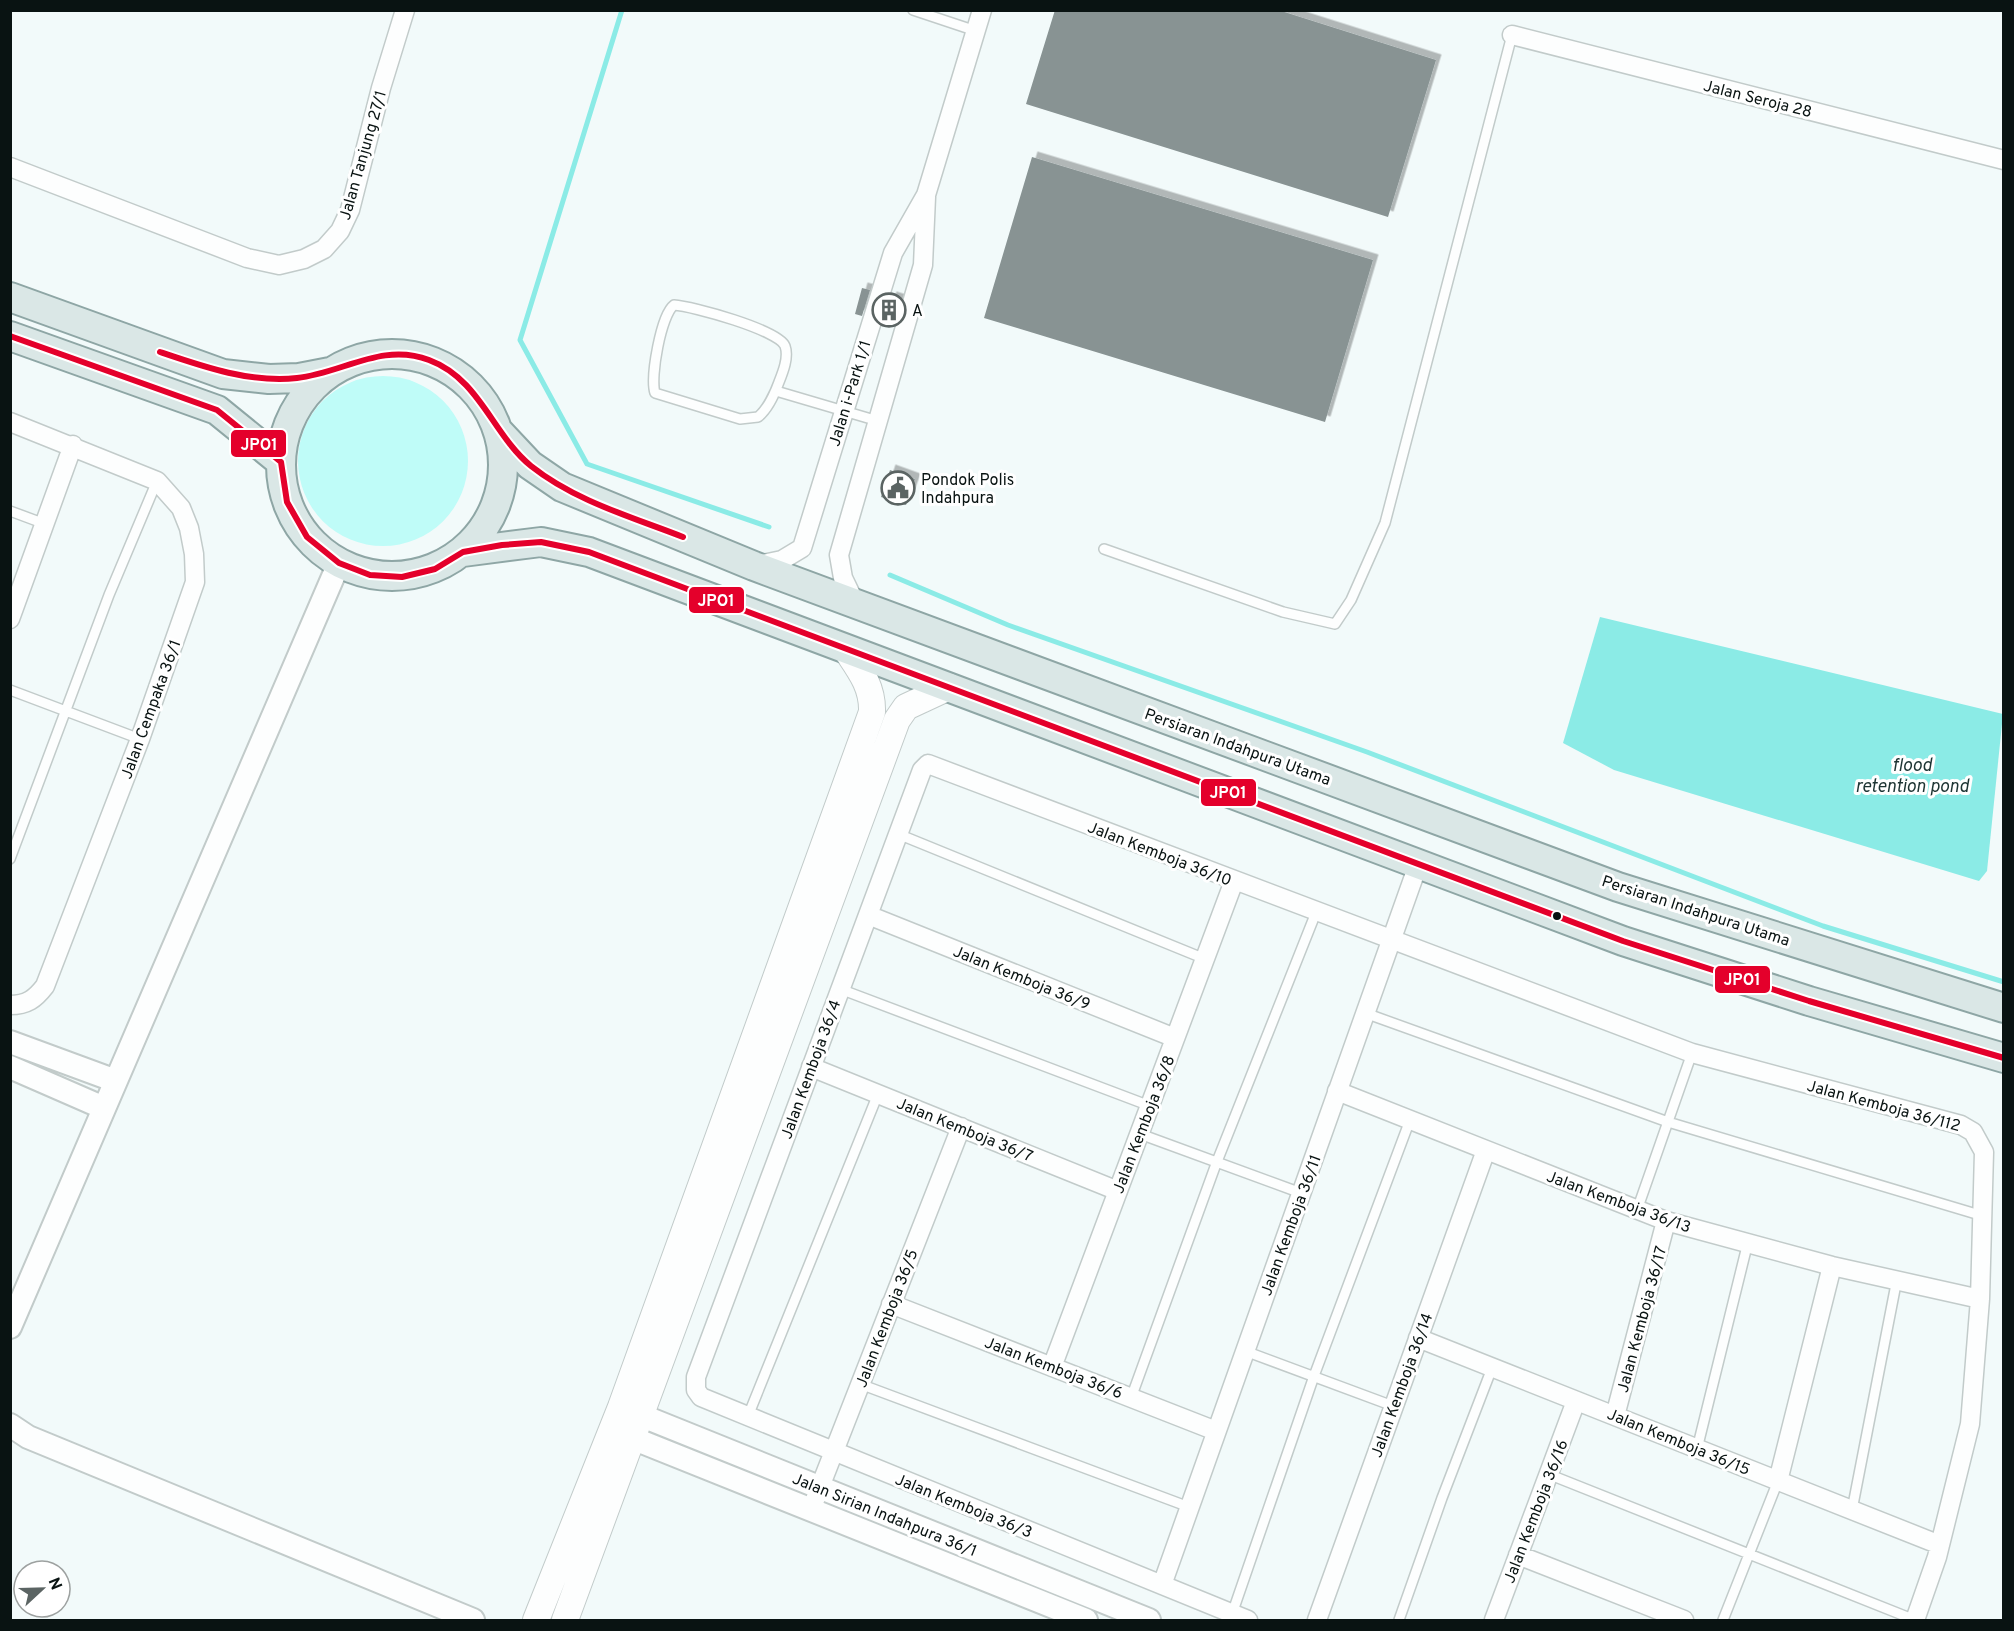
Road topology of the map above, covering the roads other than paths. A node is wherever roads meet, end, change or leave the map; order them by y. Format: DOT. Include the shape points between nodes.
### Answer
graph roads {
  1 [pos="405,10"];
  2 [pos="913,10"];
  3 [pos="982,10"];
  4 [pos="976,31"];
  5 [pos="1512,35"];
  6 [pos="2004,160"];
  7 [pos="10,167"];
  8 [pos="926,195"];
  9 [pos="10,297"];
  10 [pos="10,336"];
  11 [pos="330,372"];
  12 [pos="776,391"];
  13 [pos="843,410"];
  14 [pos="878,421"];
  15 [pos="10,422"];
  16 [pos="499,432"];
  17 [pos="73,445"];
  18 [pos="281,462"];
  19 [pos="157,481"];
  20 [pos="10,511"];
  21 [pos="45,524"];
  22 [pos="1104,549"];
  23 [pos="463,552"];
  24 [pos="339,563"];
  25 [pos="754,566"];
  26 [pos="856,605"];
  27 [pos="10,619"];
  28 [pos="845,648"];
  29 [pos="949,687"];
  30 [pos="10,690"];
  31 [pos="66,712"];
  32 [pos="140,739"];
  33 [pos="928,764"];
  34 [pos="898,834"];
  35 [pos="10,859"];
  36 [pos="1418,865"];
  37 [pos="1234,881"];
  38 [pos="1317,910"];
  39 [pos="868,915"];
  40 [pos="1391,939"];
  41 [pos="1205,959"];
  42 [pos="840,989"];
  43 [pos="10,1005"];
  44 [pos="2004,1008"];
  45 [pos="1365,1013"];
  46 [pos="1176,1038"];
  47 [pos="10,1042"];
  48 [pos="1692,1053"];
  49 [pos="2004,1059"];
  50 [pos="10,1067"];
  51 [pos="811,1067"];
  52 [pos="116,1081"];
  53 [pos="1337,1091"];
  54 [pos="878,1094"];
  55 [pos="1150,1106"];
  56 [pos="104,1108"];
  57 [pos="1410,1120"];
  58 [pos="1668,1122"];
  59 [pos="961,1127"];
  60 [pos="1140,1134"];
  61 [pos="1486,1150"];
  62 [pos="1216,1164"];
  63 [pos="1118,1191"];
  64 [pos="1301,1193"];
  65 [pos="1637,1210"];
  66 [pos="1983,1216"];
  67 [pos="1666,1221"];
  68 [pos="1748,1242"];
  69 [pos="1832,1266"];
  70 [pos="1897,1279"];
  71 [pos="1980,1299"];
  72 [pos="891,1304"];
  73 [pos="10,1327"];
  74 [pos="1418,1338"];
  75 [pos="1245,1351"];
  76 [pos="1052,1367"];
  77 [pos="1492,1368"];
  78 [pos="696,1377"];
  79 [pos="1314,1377"];
  80 [pos="860,1384"];
  81 [pos="1131,1398"];
  82 [pos="1576,1401"];
  83 [pos="1394,1406"];
  84 [pos="748,1416"];
  85 [pos="1615,1416"];
  86 [pos="627,1423"];
  87 [pos="10,1425"];
  88 [pos="1216,1431"];
  89 [pos="1697,1449"];
  90 [pos="834,1451"];
  91 [pos="1548,1474"];
  92 [pos="1778,1481"];
  93 [pos="819,1487"];
  94 [pos="1189,1507"];
  95 [pos="811,1510"];
  96 [pos="1852,1510"];
  97 [pos="1940,1545"];
  98 [pos="1518,1555"];
  99 [pos="1750,1555"];
  100 [pos="1162,1585"];
  101 [pos="1240,1617"];
  102 [pos="473,1620"];
  103 [pos="536,1620"];
  104 [pos="565,1620"];
  105 [pos="1086,1620"];
  106 [pos="1149,1620"];
  107 [pos="1317,1620"];
  108 [pos="1399,1620"];
  109 [pos="1494,1620"];
  110 [pos="1684,1620"];
  111 [pos="1723,1620"];
  112 [pos="1915,1620"];
  1 -- 7 [label="street, Jalan Tanjung 27/1" via="350,210 340,231 324,249 304,259 279,266 247,258"];
  2 -- 4 [label="lane"];
  3 -- 4 [label="street, Jalan i-Park 1/1"];
  4 -- 8 [label="street, Jalan i-Park 1/1"];
  5 -- 6 [label="street, Jalan Seroja 28"];
  5 -- 22 [label="lane" via="1385,522 1351,600 1335,624 1283,612"];
  8 -- 13 [label="street, Jalan i-Park 1/1" via="893,253"];
  8 -- 14 [label="street, Jalan i-Park 1/1" via="923,265"];
  9 -- 11 [label="main road" via="223,374 269,379"];
  10 -- 18 [label="main road" via="217,410"];
  11 -- 16 [label="main road" via="361,357 395,353 429,359 459,376 483,401"];
  11 -- 18 [label="main road" via="304,396 287,427"];
  12 -- 12 [label="lane" via="762,414 752,419 740,419 655,393 653,380 669,308 680,305 778,337 787,354"];
  12 -- 13 [label="lane"];
  13 -- 14 [label="lane"];
  13 -- 25 [label="street, Jalan i-Park 1/1" via="802,548 782,560"];
  14 -- 26 [label="street, Jalan i-Park 1/1" via="839,555 843,578"];
  15 -- 17 [label="street, Jalan Cempaka 36/1"];
  16 -- 23 [label="main road" via="503,476 494,508"];
  16 -- 25 [label="main road, Persiaran Indahpura Utama" via="530,465 562,487"];
  17 -- 19 [label="street, Jalan Cempaka 36/1"];
  17 -- 21 [label="street"];
  18 -- 24 [label="main road" via="287,502 307,537"];
  19 -- 31 [label="lane"];
  19 -- 32 [label="street, Jalan Cempaka 36/1" via="180,508 189,528 195,582"];
  20 -- 21 [label="lane"];
  21 -- 27 [label="street"];
  23 -- 24 [label="main road" via="435,569 402,577 370,575"];
  23 -- 28 [label="main road" via="541,542 588,552"];
  24 -- 52 [label="street"];
  25 -- 26 [label="main road, Persiaran Indahpura Utama"];
  26 -- 44 [label="main road, Persiaran Indahpura Utama" via="1618,886"];
  28 -- 29 [label="main road"];
  28 -- 86 [label="main road" via="869,685 872,712"];
  29 -- 36 [label="main road"];
  29 -- 86 [label="main road" via="906,707 897,720"];
  30 -- 31 [label="lane"];
  31 -- 32 [label="lane"];
  31 -- 35 [label="lane"];
  32 -- 43 [label="street, Jalan Cempaka 36/1" via="45,986 24,1005"];
  33 -- 34 [label="street, Jalan Kemboja 36/4" via="922,770"];
  33 -- 37 [label="street, Jalan Kemboja 36/10"];
  34 -- 39 [label="street, Jalan Kemboja 36/4"];
  34 -- 41 [label="lane"];
  36 -- 40 [label="street, Jalan Kemboja 36/11"];
  36 -- 49 [label="main road" via="1623,941"];
  37 -- 38 [label="street, Jalan Kemboja 36/10"];
  37 -- 41 [label="street, Jalan Kemboja 36/8"];
  38 -- 40 [label="street, Jalan Kemboja 36/10"];
  38 -- 62 [label="lane"];
  39 -- 42 [label="street, Jalan Kemboja 36/4"];
  39 -- 46 [label="street, Jalan Kemboja 36/9"];
  40 -- 45 [label="street, Jalan Kemboja 36/11"];
  40 -- 48 [label="street, Jalan Kemboja 36/112"];
  41 -- 46 [label="street, Jalan Kemboja 36/8"];
  42 -- 51 [label="street, Jalan Kemboja 36/4"];
  42 -- 55 [label="lane"];
  45 -- 53 [label="street, Jalan Kemboja 36/11"];
  45 -- 58 [label="lane"];
  46 -- 55 [label="street, Jalan Kemboja 36/8"];
  47 -- 52 [label="street"];
  48 -- 58 [label="lane"];
  48 -- 66 [label="street, Jalan Kemboja 36/112" via="1968,1128 1984,1152"];
  50 -- 56 [label="street"];
  51 -- 54 [label="street, Jalan Kemboja 36/7"];
  51 -- 78 [label="street, Jalan Kemboja 36/4"];
  52 -- 56 [label="street"];
  53 -- 57 [label="street, Jalan Kemboja 36/13"];
  53 -- 64 [label="street, Jalan Kemboja 36/11"];
  54 -- 59 [label="street, Jalan Kemboja 36/7"];
  54 -- 84 [label="lane"];
  55 -- 60 [label="street, Jalan Kemboja 36/8"];
  56 -- 73 [label="street"];
  57 -- 61 [label="street, Jalan Kemboja 36/13"];
  57 -- 79 [label="lane"];
  58 -- 65 [label="lane"];
  58 -- 66 [label="lane"];
  59 -- 63 [label="street, Jalan Kemboja 36/7"];
  59 -- 72 [label="street, Jalan Kemboja 36/5"];
  60 -- 62 [label="lane"];
  60 -- 63 [label="street, Jalan Kemboja 36/8"];
  61 -- 65 [label="street, Jalan Kemboja 36/13"];
  61 -- 74 [label="street, Jalan Kemboja 36/14"];
  62 -- 64 [label="lane"];
  62 -- 81 [label="lane"];
  63 -- 76 [label="street, Jalan Kemboja 36/8"];
  64 -- 75 [label="street, Jalan Kemboja 36/11"];
  65 -- 67 [label="street, Jalan Kemboja 36/13"];
  66 -- 71 [label="street, Jalan Kemboja 36/112"];
  67 -- 68 [label="street, Jalan Kemboja 36/13"];
  67 -- 85 [label="street, Jalan Kemboja 36/17"];
  68 -- 69 [label="street, Jalan Kemboja 36/13"];
  68 -- 89 [label="lane"];
  69 -- 70 [label="street, Jalan Kemboja 36/13"];
  69 -- 92 [label="street"];
  70 -- 71 [label="street, Jalan Kemboja 36/13"];
  70 -- 96 [label="lane"];
  71 -- 97 [label="street, Jalan Kemboja 36/112" via="1970,1424"];
  72 -- 76 [label="street, Jalan Kemboja 36/6"];
  72 -- 80 [label="street, Jalan Kemboja 36/5"];
  74 -- 77 [label="street, Jalan Kemboja 36/15"];
  74 -- 83 [label="street, Jalan Kemboja 36/14"];
  75 -- 79 [label="lane"];
  75 -- 88 [label="street, Jalan Kemboja 36/11"];
  76 -- 81 [label="street, Jalan Kemboja 36/6"];
  77 -- 82 [label="street, Jalan Kemboja 36/15"];
  77 -- 108 [label="lane"];
  78 -- 84 [label="street, Jalan Kemboja 36/3" via="696,1390 701,1397"];
  79 -- 83 [label="lane"];
  79 -- 101 [label="lane"];
  80 -- 90 [label="street, Jalan Kemboja 36/5"];
  80 -- 94 [label="lane"];
  81 -- 88 [label="street, Jalan Kemboja 36/6"];
  82 -- 85 [label="street, Jalan Kemboja 36/15"];
  82 -- 91 [label="street, Jalan Kemboja 36/16"];
  83 -- 107 [label="street, Jalan Kemboja 36/14"];
  84 -- 90 [label="street, Jalan Kemboja 36/3"];
  85 -- 89 [label="street, Jalan Kemboja 36/15"];
  86 -- 93 [label="street, Jalan Sirian Indahpura 36/1"];
  86 -- 95 [label="street, Jalan Sirian Indahpura 36/1"];
  86 -- 103 [label="main road"];
  86 -- 104 [label="main road"];
  87 -- 102 [label="street" via="28,1437"];
  88 -- 94 [label="street, Jalan Kemboja 36/11"];
  89 -- 92 [label="street, Jalan Kemboja 36/15"];
  90 -- 93 [label="street, Jalan Kemboja 36/5"];
  90 -- 100 [label="street, Jalan Kemboja 36/3"];
  91 -- 98 [label="street, Jalan Kemboja 36/16"];
  91 -- 99 [label="lane"];
  92 -- 96 [label="street, Jalan Kemboja 36/15"];
  92 -- 99 [label="lane"];
  93 -- 95 [label="street, Jalan Kemboja 36/5"];
  93 -- 106 [label="street, Jalan Sirian Indahpura 36/1"];
  94 -- 100 [label="street, Jalan Kemboja 36/11"];
  95 -- 105 [label="street, Jalan Sirian Indahpura 36/1"];
  96 -- 97 [label="street, Jalan Kemboja 36/15"];
  97 -- 112 [label="street, Jalan Kemboja 36/112"];
  98 -- 109 [label="street, Jalan Kemboja 36/16"];
  98 -- 110 [label="street"];
  99 -- 111 [label="lane"];
  99 -- 112 [label="lane"];
  100 -- 101 [label="street, Jalan Kemboja 36/3"];
}
